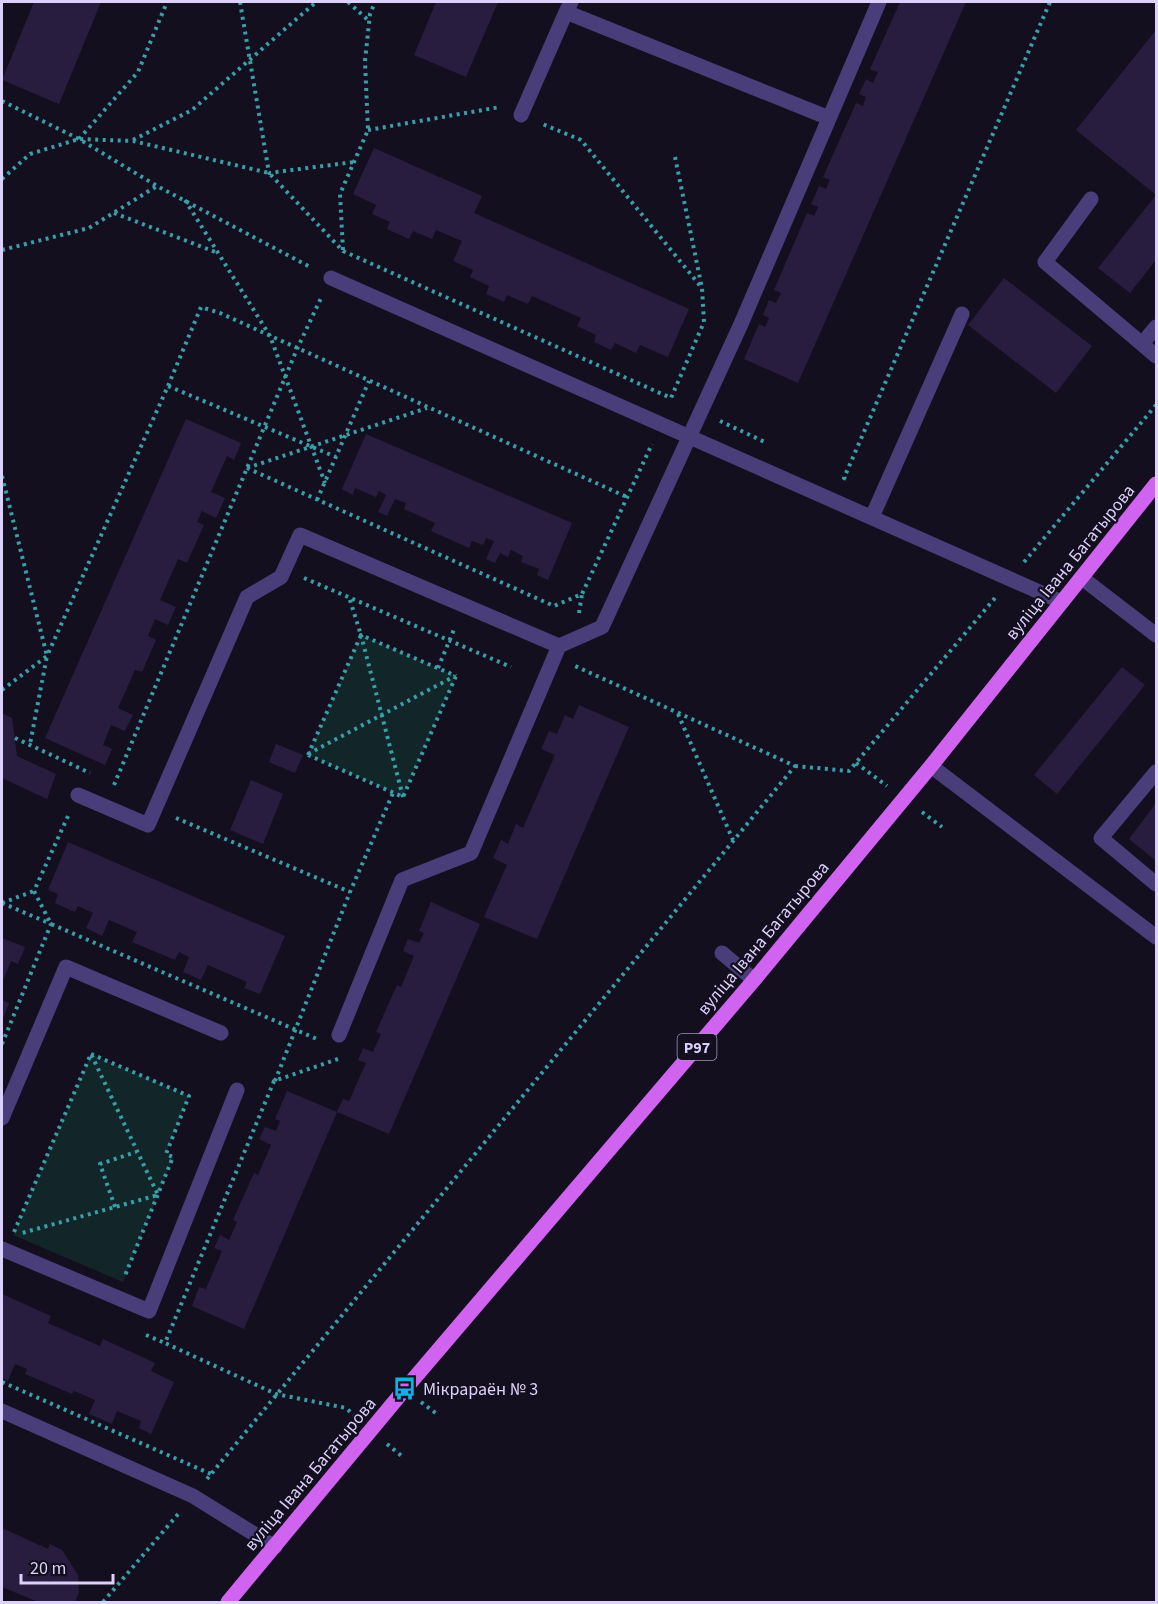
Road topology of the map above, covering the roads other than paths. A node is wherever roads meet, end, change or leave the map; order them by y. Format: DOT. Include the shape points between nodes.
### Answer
graph roads {
  1 [pos="879,2"];
  2 [pos="568,7"];
  3 [pos="521,115"];
  4 [pos="829,118"];
  5 [pos="1091,199"];
  6 [pos="331,278"];
  7 [pos="962,314"];
  8 [pos="1156,327"];
  9 [pos="1142,344"];
  10 [pos="1156,356"];
  11 [pos="689,436"];
  12 [pos="1156,484"];
  13 [pos="872,516"];
  14 [pos="1082,578"];
  15 [pos="1062,602"];
  16 [pos="1156,635"];
  17 [pos="559,646"];
  18 [pos="931,766"];
  19 [pos="1156,772"];
  20 [pos="78,795"];
  21 [pos="1156,884"];
  22 [pos="1156,937"];
  23 [pos="722,953"];
  24 [pos="754,980"];
  25 [pos="221,1033"];
  26 [pos="339,1035"];
  27 [pos="237,1090"];
  28 [pos="2,1118"];
  29 [pos="2,1249"];
  30 [pos="2,1411"];
  31 [pos="275,1547"];
  32 [pos="228,1602"];
  1 -- 4 [label="lane"];
  2 -- 3 [label="lane"];
  2 -- 4 [label="lane"];
  4 -- 11 [label="lane"];
  5 -- 9 [label="lane" via="1045,262"];
  6 -- 11 [label="lane"];
  7 -- 13 [label="lane"];
  8 -- 9 [label="lane"];
  9 -- 10 [label="lane"];
  11 -- 13 [label="lane"];
  11 -- 17 [label="lane" via="602,627"];
  12 -- 14 [label="main road, вуліца Івана Багатырова / Р97"];
  13 -- 15 [label="lane"];
  14 -- 15 [label="main road, вуліца Івана Багатырова / Р97"];
  14 -- 16 [label="lane"];
  15 -- 18 [label="main road, вуліца Івана Багатырова / Р97"];
  17 -- 20 [label="lane" via="300,536 281,577 247,597 148,825"];
  17 -- 26 [label="lane" via="471,853 402,880"];
  18 -- 22 [label="lane"];
  18 -- 24 [label="main road, вуліца Івана Багатырова / Р97"];
  19 -- 21 [label="lane" via="1101,838"];
  23 -- 24 [label="lane"];
  24 -- 31 [label="main road, вуліца Івана Багатырова / Р97"];
  25 -- 28 [label="lane" via="66,967"];
  27 -- 29 [label="lane" via="149,1311"];
  30 -- 31 [label="lane" via="193,1496"];
  31 -- 32 [label="main road, вуліца Івана Багатырова / Р97"];
}
